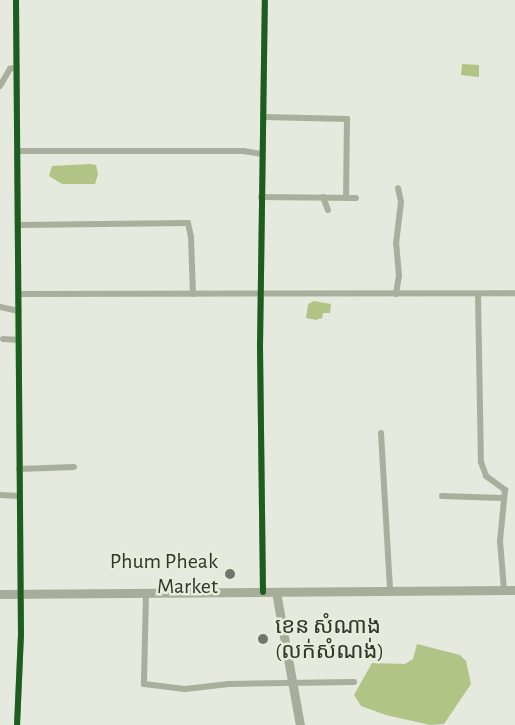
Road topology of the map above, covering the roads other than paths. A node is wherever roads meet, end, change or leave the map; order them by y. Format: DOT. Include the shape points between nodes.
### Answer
graph roads {
  1 [pos="16,0"];
  2 [pos="265,0"];
  3 [pos="17,67"];
  4 [pos="0,86"];
  5 [pos="265,117"];
  6 [pos="18,150"];
  7 [pos="262,154"];
  8 [pos="398,188"];
  9 [pos="261,197"];
  10 [pos="323,197"];
  11 [pos="346,198"];
  12 [pos="356,198"];
  13 [pos="328,210"];
  14 [pos="18,225"];
  15 [pos="515,293"];
  16 [pos="19,294"];
  17 [pos="194,294"];
  18 [pos="261,294"];
  19 [pos="396,294"];
  20 [pos="478,294"];
  21 [pos="0,307"];
  22 [pos="19,312"];
  23 [pos="3,339"];
  24 [pos="19,340"];
  25 [pos="381,433"];
  26 [pos="74,466"];
  27 [pos="19,469"];
  28 [pos="0,495"];
  29 [pos="19,496"];
  30 [pos="442,496"];
  31 [pos="502,498"];
  32 [pos="504,590"];
  33 [pos="515,590"];
  34 [pos="390,591"];
  35 [pos="263,592"];
  36 [pos="276,592"];
  37 [pos="146,593"];
  38 [pos="0,594"];
  39 [pos="20,594"];
  40 [pos="293,681"];
  41 [pos="354,682"];
  42 [pos="17,725"];
  43 [pos="300,725"];
  1 -- 3 [label="street"];
  2 -- 5 [label="street"];
  3 -- 4 [label="street" via="10,69"];
  3 -- 6 [label="street"];
  5 -- 7 [label="street"];
  5 -- 11 [label="street" via="347,119"];
  6 -- 7 [label="street"];
  6 -- 14 [label="street"];
  7 -- 9 [label="street"];
  8 -- 19 [label="street" via="401,202"];
  9 -- 10 [label="street"];
  9 -- 18 [label="street"];
  10 -- 11 [label="street"];
  10 -- 13 [label="street"];
  11 -- 12 [label="street"];
  14 -- 16 [label="street"];
  14 -- 17 [label="street" via="188,223"];
  15 -- 20 [label="street"];
  16 -- 17 [label="street"];
  16 -- 22 [label="street"];
  17 -- 18 [label="street"];
  18 -- 19 [label="street"];
  18 -- 35 [label="street"];
  19 -- 20 [label="street"];
  20 -- 31 [label="street" via="481,462 486,476 503,487"];
  21 -- 22 [label="street"];
  22 -- 24 [label="street"];
  23 -- 24 [label="street"];
  24 -- 27 [label="street"];
  25 -- 34 [label="street"];
  26 -- 27 [label="street"];
  27 -- 29 [label="street"];
  28 -- 29 [label="street"];
  29 -- 39 [label="street"];
  30 -- 31 [label="street"];
  31 -- 32 [label="street"];
  32 -- 33 [label="main road"];
  32 -- 34 [label="main road"];
  34 -- 36 [label="main road"];
  35 -- 36 [label="main road"];
  35 -- 37 [label="main road"];
  36 -- 40 [label="main road"];
  37 -- 39 [label="main road"];
  37 -- 40 [label="street" via="144,684 185,689"];
  38 -- 39 [label="main road"];
  39 -- 42 [label="street"];
  40 -- 41 [label="street"];
  40 -- 43 [label="main road"];
}
